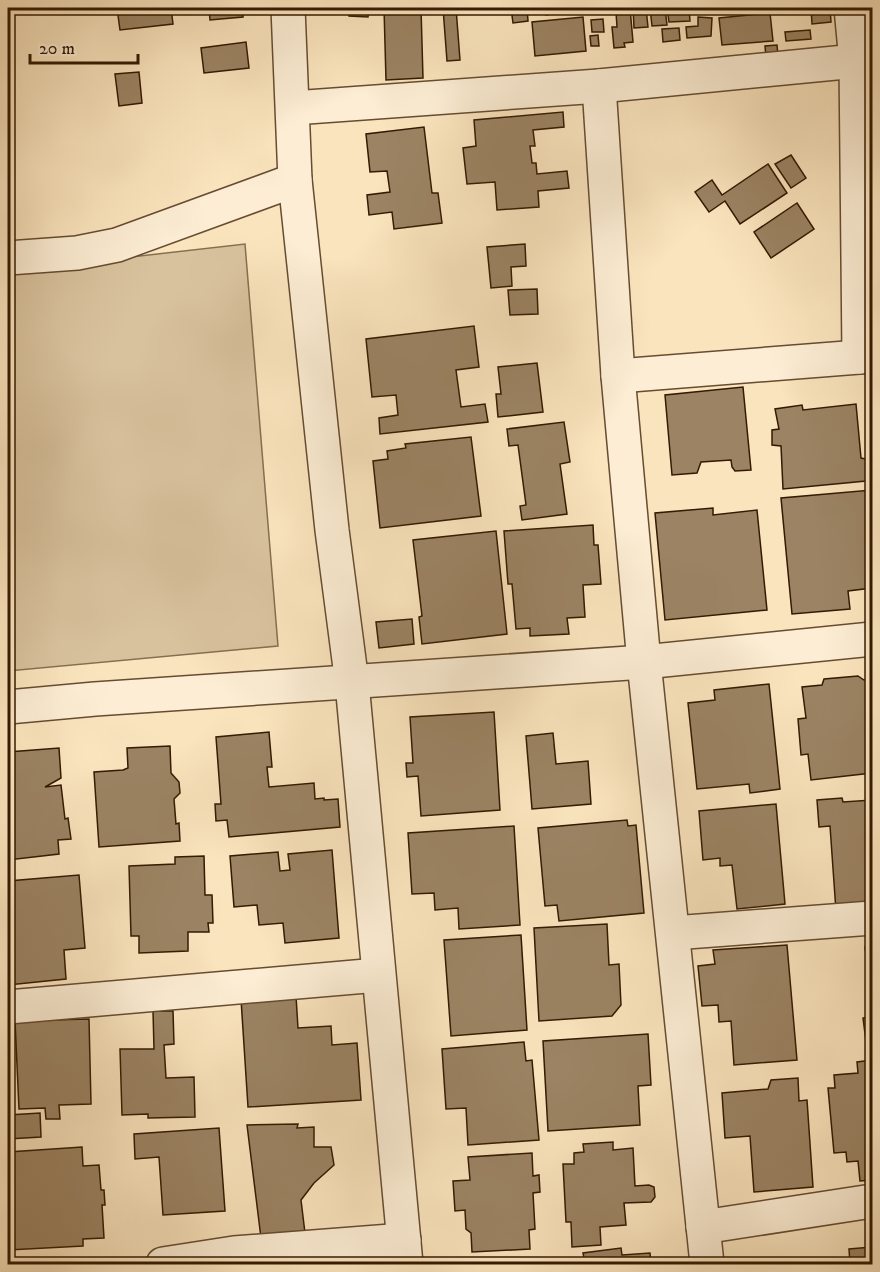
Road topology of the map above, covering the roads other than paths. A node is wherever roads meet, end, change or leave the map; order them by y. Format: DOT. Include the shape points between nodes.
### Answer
graph roads {
  1 [pos="288,8"];
  2 [pos="851,8"];
  3 [pos="856,61"];
  4 [pos="598,86"];
  5 [pos="293,108"];
  6 [pos="295,180"];
  7 [pos="8,258"];
  8 [pos="866,357"];
  9 [pos="618,376"];
  10 [pos="873,639"];
  11 [pos="644,662"];
  12 [pos="352,683"];
  13 [pos="8,707"];
  14 [pos="873,918"];
  15 [pos="673,933"];
  16 [pos="378,975"];
  17 [pos="8,1007"];
  18 [pos="873,1201"];
  19 [pos="703,1227"];
  20 [pos="405,1252"];
  21 [pos="163,1264"];
  22 [pos="707,1264"];
  1 -- 5 [label="street"];
  2 -- 3 [label="street"];
  3 -- 4 [label="street"];
  3 -- 8 [label="street"];
  4 -- 5 [label="street"];
  4 -- 9 [label="street"];
  5 -- 6 [label="street"];
  6 -- 7 [label="street" via="117,245 77,253"];
  6 -- 12 [label="street" via="329,507"];
  8 -- 9 [label="street"];
  9 -- 11 [label="street"];
  10 -- 11 [label="street"];
  11 -- 12 [label="street"];
  11 -- 15 [label="street"];
  12 -- 13 [label="street"];
  12 -- 16 [label="street"];
  14 -- 15 [label="street"];
  15 -- 19 [label="street"];
  16 -- 17 [label="street"];
  16 -- 20 [label="street"];
  18 -- 19 [label="street"];
  19 -- 22 [label="street"];
  20 -- 21 [label="street" via="234,1253"];
}
